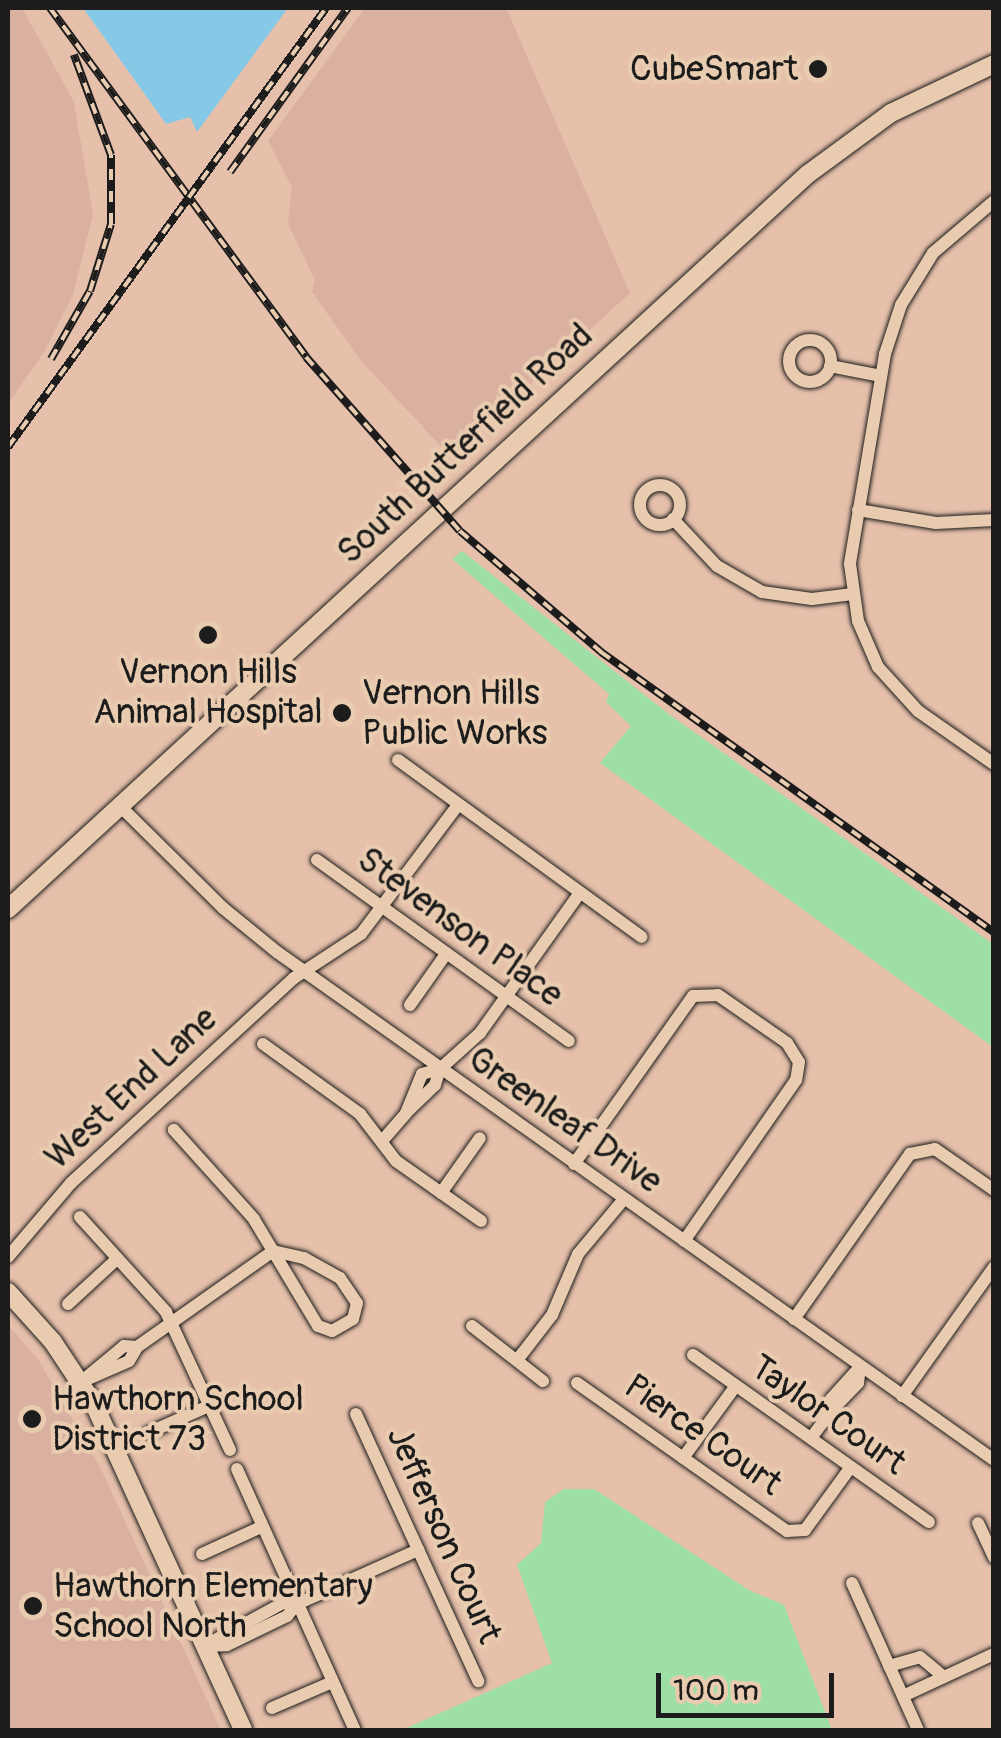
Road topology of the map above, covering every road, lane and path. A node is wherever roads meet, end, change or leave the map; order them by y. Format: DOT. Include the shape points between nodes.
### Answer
graph roads {
  1 [pos="994,64"];
  2 [pos="994,201"];
  3 [pos="830,366"];
  4 [pos="881,376"];
  5 [pos="858,510"];
  6 [pos="673,519"];
  7 [pos="994,520"];
  8 [pos="851,594"];
  9 [pos="398,760"];
  10 [pos="994,764"];
  11 [pos="120,806"];
  12 [pos="457,806"];
  13 [pos="317,860"];
  14 [pos="580,894"];
  15 [pos="8,909"];
  16 [pos="380,909"];
  17 [pos="642,937"];
  18 [pos="446,954"];
  19 [pos="304,972"];
  20 [pos="507,997"];
  21 [pos="410,1005"];
  22 [pos="569,1041"];
  23 [pos="263,1044"];
  24 [pos="440,1068"];
  25 [pos="174,1130"];
  26 [pos="480,1138"];
  27 [pos="382,1141"];
  28 [pos="574,1164"];
  29 [pos="994,1190"];
  30 [pos="441,1193"];
  31 [pos="624,1199"];
  32 [pos="80,1218"];
  33 [pos="480,1221"];
  34 [pos="684,1241"];
  35 [pos="273,1251"];
  36 [pos="8,1257"];
  37 [pos="117,1259"];
  38 [pos="994,1266"];
  39 [pos="8,1292"];
  40 [pos="68,1304"];
  41 [pos="794,1318"];
  42 [pos="172,1324"];
  43 [pos="472,1326"];
  44 [pos="693,1355"];
  45 [pos="518,1359"];
  46 [pos="860,1368"];
  47 [pos="544,1381"];
  48 [pos="80,1382"];
  49 [pos="578,1383"];
  50 [pos="735,1387"];
  51 [pos="902,1396"];
  52 [pos="209,1406"];
  53 [pos="356,1414"];
  54 [pos="148,1433"];
  55 [pos="811,1438"];
  56 [pos="230,1450"];
  57 [pos="684,1458"];
  58 [pos="994,1460"];
  59 [pos="850,1468"];
  60 [pos="236,1469"];
  61 [pos="928,1522"];
  62 [pos="978,1523"];
  63 [pos="261,1527"];
  64 [pos="418,1550"];
  65 [pos="202,1554"];
  66 [pos="994,1558"];
  67 [pos="852,1583"];
  68 [pos="297,1604"];
  69 [pos="204,1646"];
  70 [pos="994,1654"];
  71 [pos="889,1666"];
  72 [pos="944,1676"];
  73 [pos="478,1681"];
  74 [pos="332,1682"];
  75 [pos="902,1696"];
  76 [pos="272,1708"];
  77 [pos="242,1730"];
  78 [pos="355,1730"];
  79 [pos="918,1730"];
  1 -- 11 [label="main road, South Butterfield Road" via="891,113 808,174"];
  2 -- 4 [label="street" via="955,230 915,278 893,325"];
  3 -- 4 [label="street"];
  4 -- 5 [label="street"];
  5 -- 7 [label="street" via="936,523"];
  5 -- 8 [label="street"];
  6 -- 8 [label="street" via="716,566 762,592 812,600"];
  8 -- 10 [label="street" via="869,650 892,685"];
  9 -- 12 [label="street"];
  11 -- 15 [label="main road, South Butterfield Road"];
  11 -- 19 [label="street, Greenleaf Drive" via="222,908"];
  12 -- 14 [label="street"];
  12 -- 16 [label="street, West End Lane"];
  13 -- 16 [label="street, Stevenson Place"];
  14 -- 17 [label="street"];
  14 -- 20 [label="street"];
  16 -- 18 [label="street, Stevenson Place"];
  16 -- 19 [label="street, West End Lane" via="348,947"];
  18 -- 20 [label="street, Stevenson Place"];
  18 -- 21 [label="street"];
  19 -- 24 [label="street, Greenleaf Drive"];
  19 -- 36 [label="street, West End Lane" via="72,1183"];
  20 -- 22 [label="street, Stevenson Place"];
  20 -- 24 [label="street" via="480,1033"];
  23 -- 27 [label="street" via="360,1114"];
  24 -- 27 [label="street" via="422,1074 406,1112"];
  24 -- 28 [label="street, Greenleaf Drive"];
  25 -- 35 [label="street" via="254,1219"];
  26 -- 30 [label="street"];
  27 -- 30 [label="street" via="396,1161"];
  28 -- 31 [label="street, Greenleaf Drive"];
  28 -- 34 [label="street" via="688,1000 700,993 718,995 787,1043 796,1053 798,1076"];
  29 -- 41 [label="street" via="935,1149 910,1154"];
  30 -- 33 [label="street"];
  31 -- 34 [label="street, Greenleaf Drive"];
  31 -- 45 [label="street" via="578,1254 552,1316"];
  32 -- 37 [label="street"];
  34 -- 41 [label="street, Greenleaf Drive"];
  35 -- 35 [label="street" via="318,1326 332,1332 353,1319 357,1303 340,1278 304,1258"];
  35 -- 42 [label="street"];
  37 -- 40 [label="street"];
  37 -- 42 [label="street"];
  38 -- 51 [label="street"];
  39 -- 48 [label="main road"];
  41 -- 46 [label="street, Greenleaf Drive"];
  42 -- 48 [label="street" via="137,1348 124,1346"];
  42 -- 52 [label="street"];
  43 -- 45 [label="street"];
  44 -- 50 [label="street, Taylor Court"];
  45 -- 47 [label="street"];
  46 -- 51 [label="street, Greenleaf Drive"];
  46 -- 55 [label="street" via="831,1399 831,1411"];
  48 -- 69 [label="main road"];
  49 -- 57 [label="street, Pierce Court"];
  50 -- 55 [label="street, Taylor Court"];
  50 -- 57 [label="street"];
  51 -- 58 [label="street, Greenleaf Drive"];
  52 -- 54 [label="street"];
  52 -- 56 [label="street"];
  53 -- 64 [label="street, Jefferson Court"];
  55 -- 59 [label="street, Taylor Court"];
  57 -- 59 [label="street, Pierce Court" via="795,1533 805,1530"];
  59 -- 61 [label="street, Taylor Court"];
  60 -- 63 [label="street"];
  62 -- 66 [label="street"];
  63 -- 65 [label="street"];
  63 -- 68 [label="street"];
  64 -- 68 [label="street"];
  64 -- 73 [label="street, Jefferson Court"];
  67 -- 71 [label="street"];
  68 -- 69 [label="street" via="283,1603"];
  68 -- 74 [label="street"];
  69 -- 77 [label="main road"];
  70 -- 72 [label="street"];
  71 -- 72 [label="street" via="920,1657"];
  71 -- 75 [label="street"];
  72 -- 75 [label="street"];
  74 -- 76 [label="street"];
  74 -- 78 [label="street"];
  75 -- 79 [label="street"];
}
